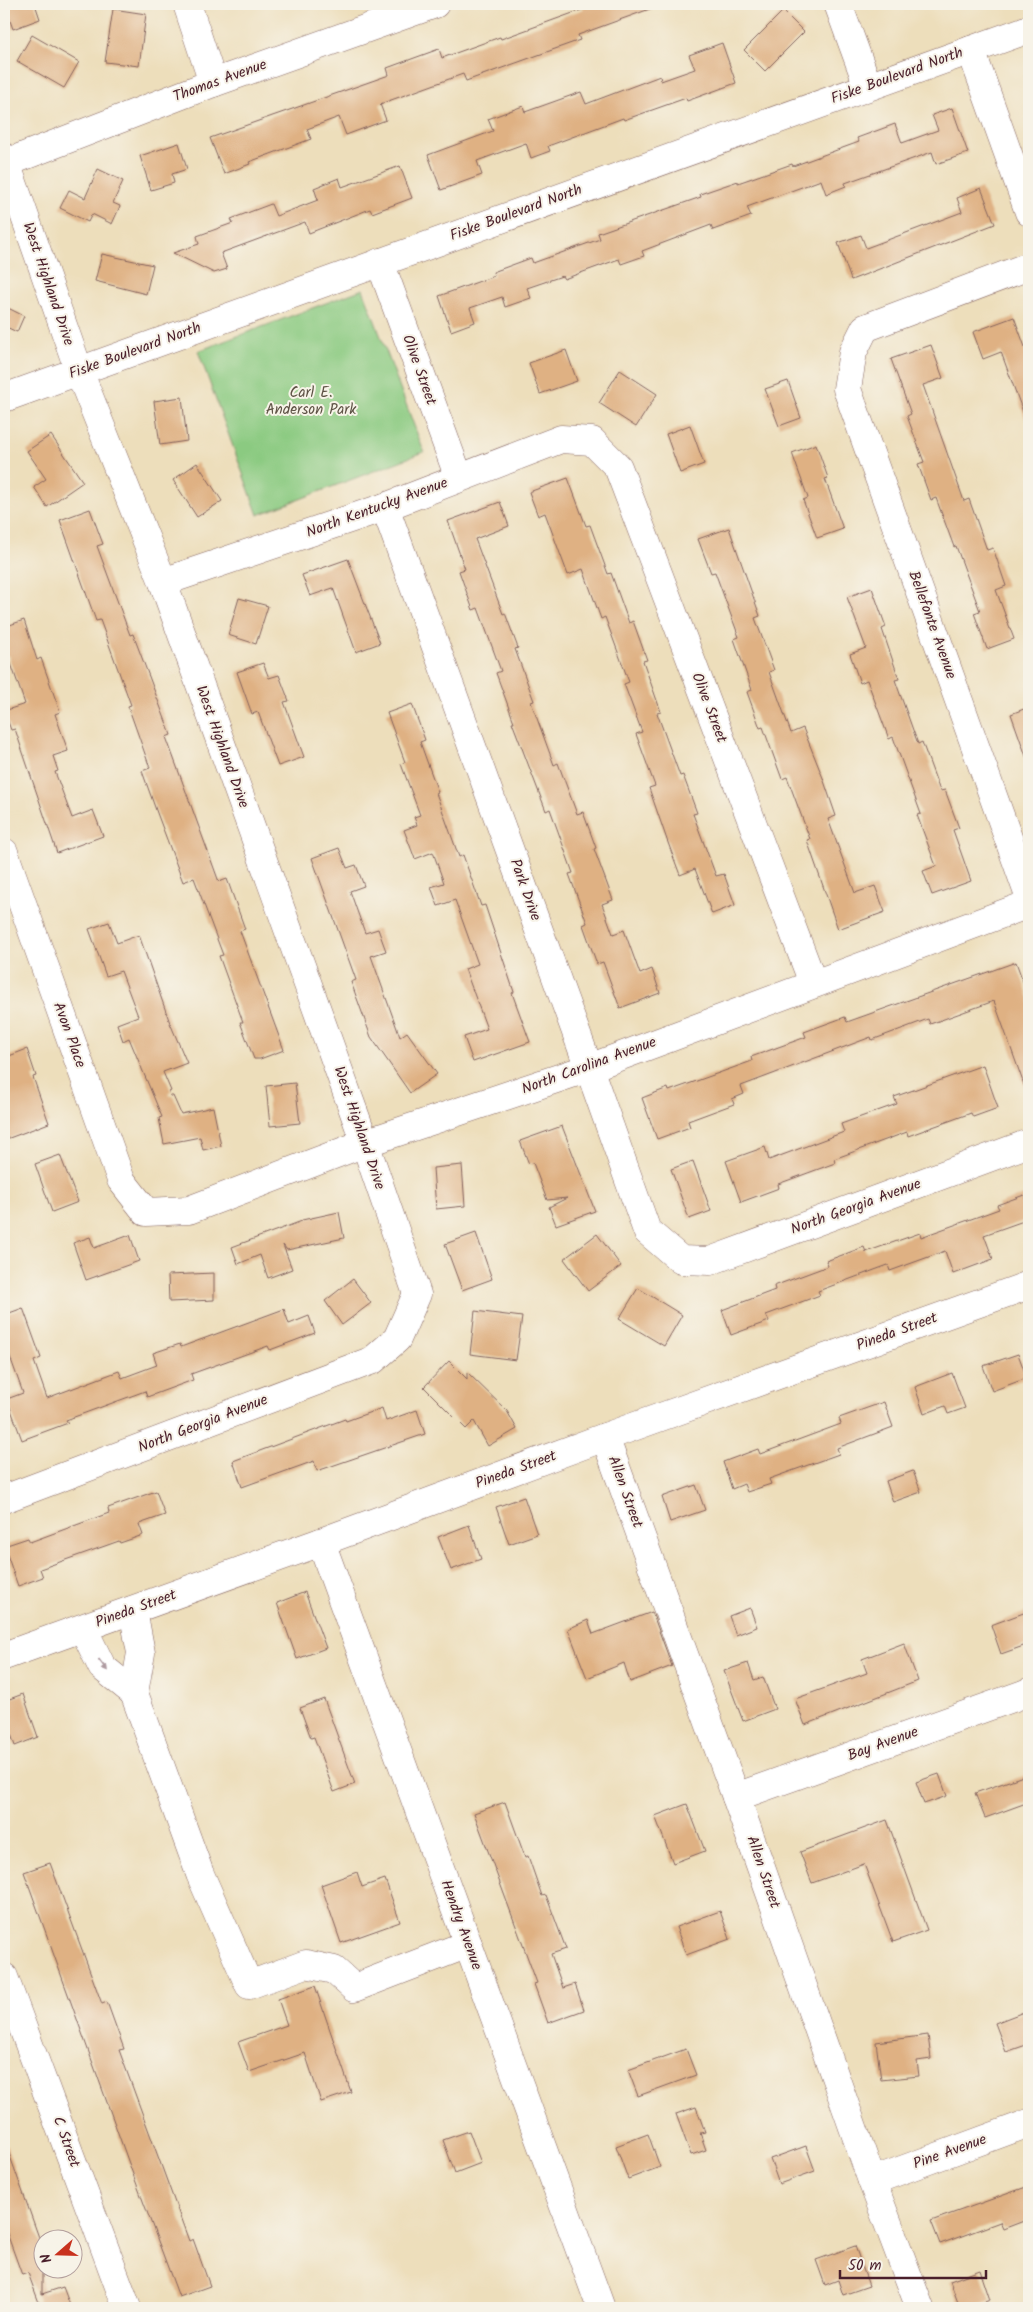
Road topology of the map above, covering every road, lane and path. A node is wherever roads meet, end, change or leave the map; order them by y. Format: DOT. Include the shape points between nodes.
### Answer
graph roads {
  1 [pos="186,4"];
  2 [pos="435,4"];
  3 [pos="838,4"];
  4 [pos="1029,29"];
  5 [pos="971,50"];
  6 [pos="214,83"];
  7 [pos="868,86"];
  8 [pos="5,160"];
  9 [pos="1029,212"];
  10 [pos="380,262"];
  11 [pos="1029,266"];
  12 [pos="79,371"];
  13 [pos="4,398"];
  14 [pos="592,441"];
  15 [pos="459,478"];
  16 [pos="385,507"];
  17 [pos="163,582"];
  18 [pos="4,852"];
  19 [pos="1029,896"];
  20 [pos="1029,904"];
  21 [pos="813,983"];
  22 [pos="590,1068"];
  23 [pos="1029,1143"];
  24 [pos="365,1144"];
  25 [pos="146,1212"];
  26 [pos="681,1260"];
  27 [pos="1029,1285"];
  28 [pos="397,1339"];
  29 [pos="604,1437"];
  30 [pos="4,1500"];
  31 [pos="321,1542"];
  32 [pos="133,1610"];
  33 [pos="83,1628"];
  34 [pos="4,1656"];
  35 [pos="1029,1692"];
  36 [pos="134,1693"];
  37 [pos="736,1797"];
  38 [pos="468,1944"];
  39 [pos="4,1976"];
  40 [pos="1029,2124"];
  41 [pos="872,2181"];
  42 [pos="127,2308"];
  43 [pos="601,2308"];
  44 [pos="920,2308"];
  1 -- 6 [label="street"];
  2 -- 6 [label="street, Thomas Avenue"];
  3 -- 7 [label="street"];
  4 -- 5 [label="street, Fiske Boulevard North"];
  5 -- 7 [label="street, Fiske Boulevard North"];
  5 -- 9 [label="street"];
  6 -- 8 [label="street, Thomas Avenue"];
  7 -- 10 [label="street, Fiske Boulevard North"];
  8 -- 12 [label="street, West Highland Drive"];
  10 -- 12 [label="street, Fiske Boulevard North"];
  10 -- 15 [label="street, Olive Street"];
  11 -- 19 [label="street, Bellefonte Avenue" via="865,328 853,352 847,389"];
  12 -- 13 [label="street, Fiske Boulevard North"];
  12 -- 17 [label="street, West Highland Drive"];
  14 -- 15 [label="street, North Kentucky Avenue" via="561,439"];
  14 -- 21 [label="street, Olive Street" via="618,466"];
  15 -- 16 [label="street, North Kentucky Avenue"];
  16 -- 17 [label="street, North Kentucky Avenue"];
  16 -- 22 [label="street, Park Drive"];
  17 -- 24 [label="street, West Highland Drive"];
  18 -- 25 [label="street, Avon Place" via="121,1180"];
  20 -- 21 [label="street, North Carolina Avenue"];
  21 -- 22 [label="street, North Carolina Avenue"];
  22 -- 24 [label="street, North Carolina Avenue"];
  22 -- 26 [label="street, Park Drive" via="647,1232"];
  23 -- 26 [label="street, North Georgia Avenue" via="710,1261"];
  24 -- 25 [label="street, North Carolina Avenue" via="189,1210"];
  24 -- 28 [label="street, West Highland Drive" via="417,1294"];
  27 -- 29 [label="street, Pineda Street"];
  28 -- 30 [label="street, North Georgia Avenue" via="373,1360"];
  29 -- 31 [label="street, Pineda Street"];
  29 -- 37 [label="street, Allen Street"];
  31 -- 32 [label="street, Pineda Street"];
  31 -- 38 [label="street, Hendry Avenue"];
  32 -- 33 [label="street, Pineda Street"];
  32 -- 36 [label="street" via="141,1652"];
  33 -- 34 [label="street, Pineda Street"];
  33 -- 36 [label="street, one-way" via="102,1667"];
  35 -- 37 [label="street, Bay Avenue"];
  36 -- 38 [label="street" via="200,1874 249,1984 306,1964 334,1970 354,1988"];
  37 -- 41 [label="street, Allen Street"];
  38 -- 43 [label="street, Hendry Avenue"];
  39 -- 42 [label="street, C Street"];
  40 -- 41 [label="street, Pine Avenue"];
  41 -- 44 [label="street, Allen Street"];
}
